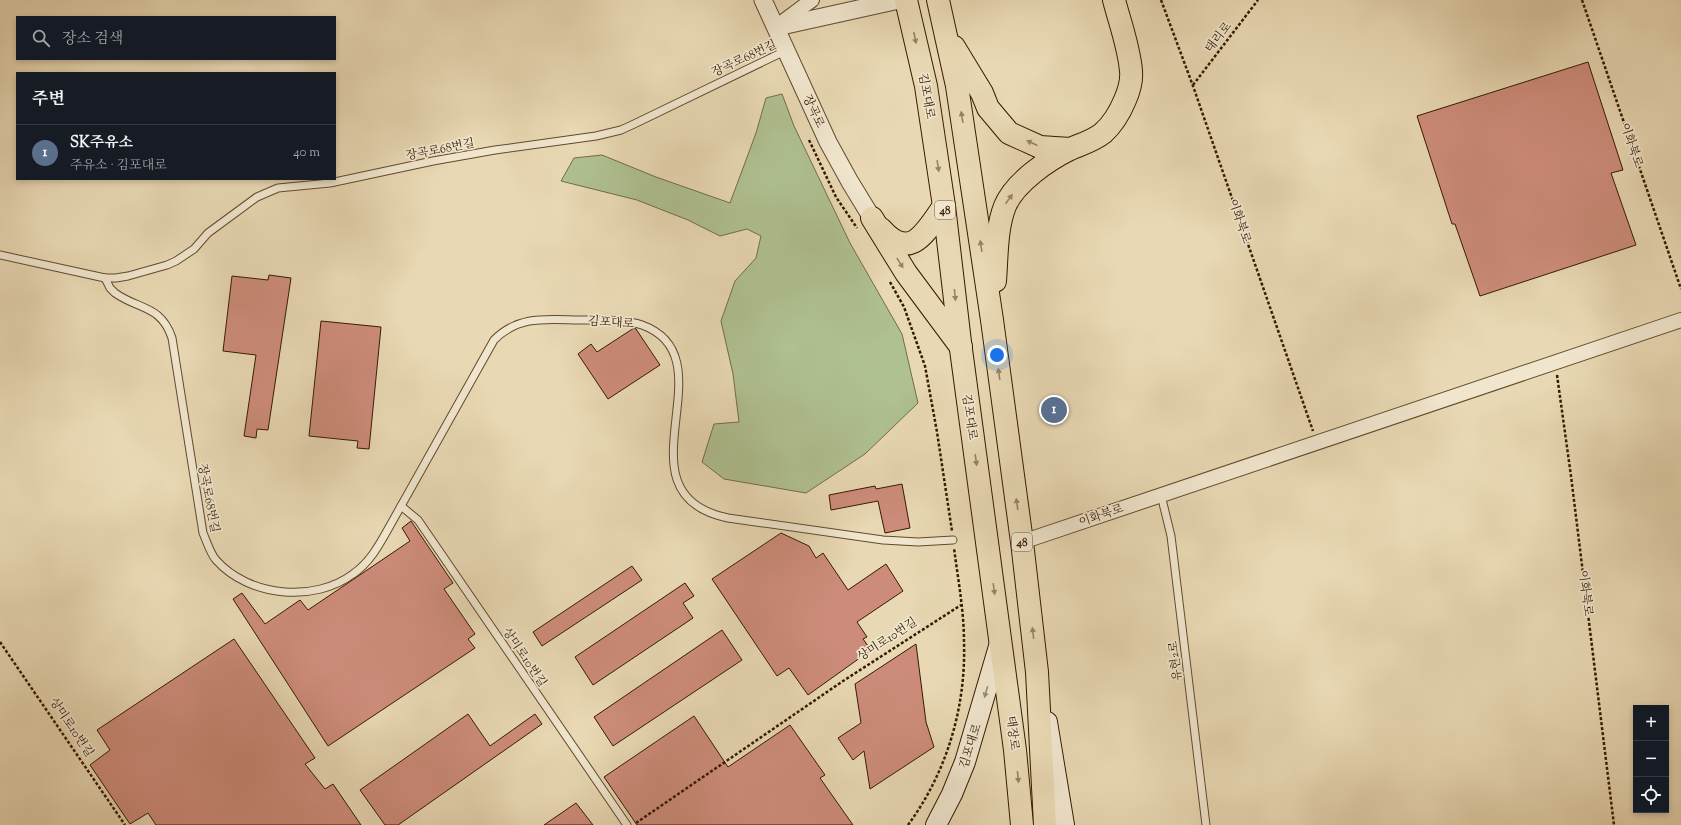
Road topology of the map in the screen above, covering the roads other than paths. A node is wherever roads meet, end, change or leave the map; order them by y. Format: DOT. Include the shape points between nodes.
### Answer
graph roads {
  1 [pos="763,0"];
  2 [pos="812,0"];
  3 [pos="899,0"];
  4 [pos="906,0"];
  5 [pos="938,0"];
  6 [pos="1116,3"];
  7 [pos="777,27"];
  8 [pos="946,35"];
  9 [pos="787,50"];
  10 [pos="1070,149"];
  11 [pos="944,206"];
  12 [pos="864,223"];
  13 [pos="0,255"];
  14 [pos="105,278"];
  15 [pos="992,320"];
  16 [pos="1681,320"];
  17 [pos="961,347"];
  18 [pos="475,373"];
  19 [pos="1161,495"];
  20 [pos="401,506"];
  21 [pos="953,540"];
  22 [pos="1022,542"];
  23 [pos="1001,641"];
  24 [pos="1037,672"];
  25 [pos="627,825"];
  26 [pos="936,825"];
  27 [pos="1022,825"];
  28 [pos="1045,825"];
  29 [pos="1064,825"];
  30 [pos="1206,825"];
  1 -- 7 [label="street, 장곡로"];
  2 -- 7 [label="street"];
  3 -- 7 [label="street"];
  4 -- 11 [label="main road, 김포대로 / 48, one-way" via="926,86"];
  5 -- 8 [label="main road, 48"];
  6 -- 10 [label="main road" via="1128,53 1130,88 1121,109 1102,133 1090,142"];
  7 -- 9 [label="street, 장곡로"];
  10 -- 8 [label="main road, one-way" via="1040,147 1009,133 988,108 982,93"];
  15 -- 8 [label="main road, 48, one-way" via="957,86"];
  9 -- 12 [label="street, 장곡로"];
  9 -- 14 [label="lane, 장곡로68번길" via="611,133 495,150 345,180 278,188 266,192 208,233 194,249 176,261 128,276"];
  15 -- 10 [label="main road, one-way" via="999,225 1006,204 1024,179"];
  11 -- 12 [label="main road" via="924,234 907,244 898,243"];
  11 -- 17 [label="main road, 김포대로 / 48, one-way"];
  12 -- 17 [label="main road, one-way" via="906,273"];
  13 -- 14 [label="lane, 장곡로68번길"];
  14 -- 20 [label="lane, 장곡로68번길" via="115,294 159,315 169,329 203,533 216,559 226,570 250,584 280,590 306,592 334,584 354,574 364,565 375,552"];
  22 -- 15 [label="main road, 48, one-way"];
  16 -- 19 [label="street, 이화북로"];
  17 -- 23 [label="main road, 김포대로 / 48, one-way"];
  18 -- 20 [label="lane, 장곡로68번길"];
  18 -- 21 [label="lane, 김포대로" via="494,340 519,322 556,319 641,324 653,329 662,337 677,359 679,388 672,462 682,491 700,508 728,518 883,540"];
  19 -- 22 [label="street, 이화북로"];
  19 -- 30 [label="lane, 유현2로" via="1173,551"];
  20 -- 25 [label="lane, 상미로10번길" via="418,520"];
  24 -- 22 [label="main road, 48, one-way"];
  23 -- 26 [label="main road, 김포대로, one-way" via="965,762"];
  23 -- 27 [label="main road, 태장로 / 48, one-way"];
  24 -- 28 [label="main road, 48"];
  24 -- 29 [label="main road"];
}
